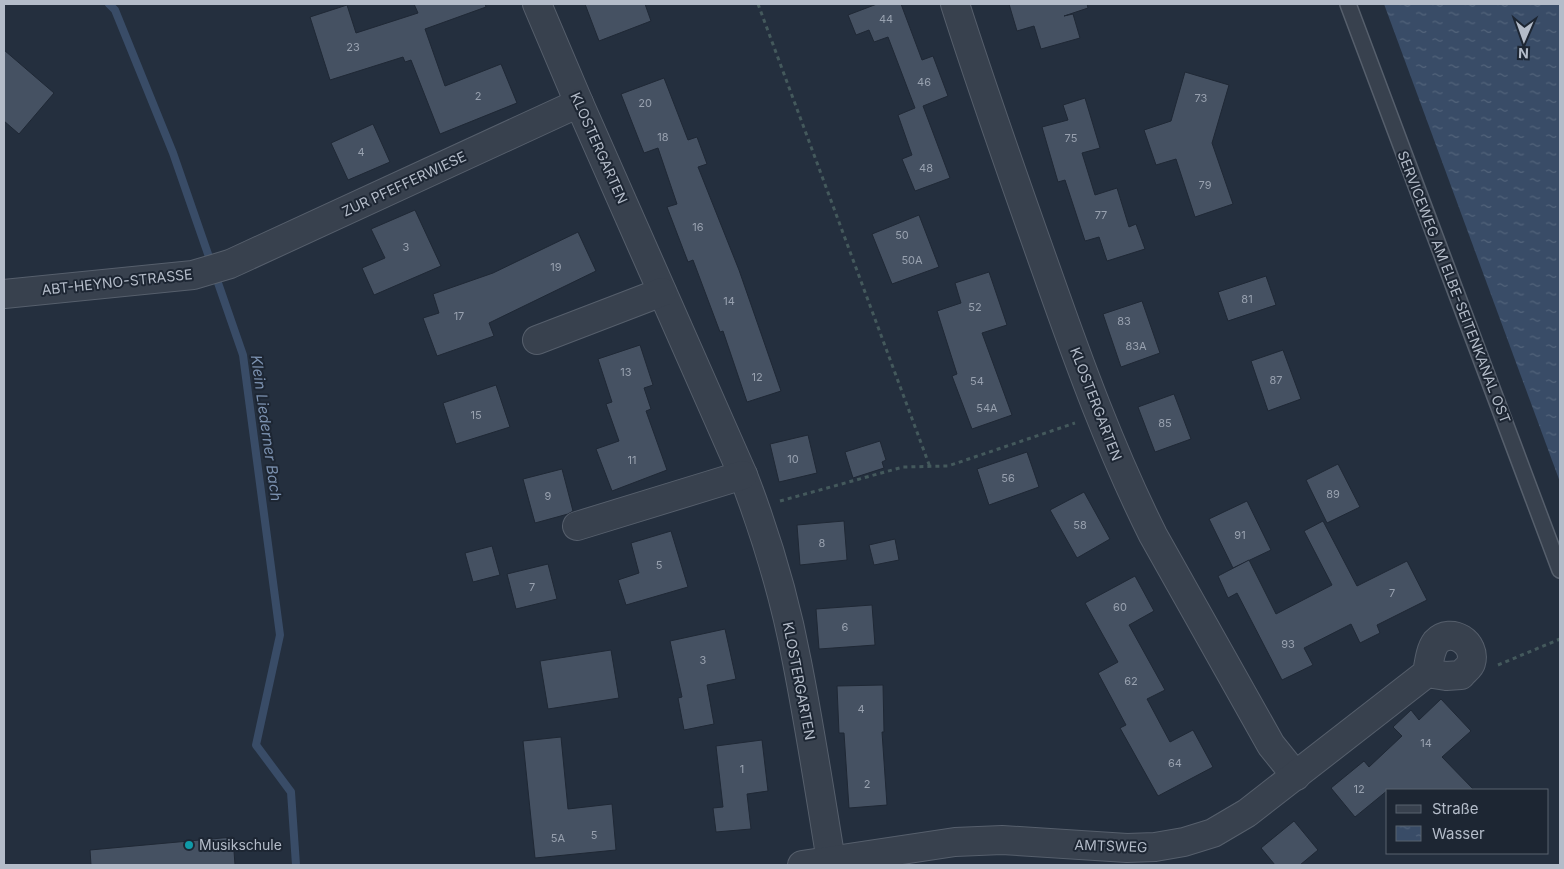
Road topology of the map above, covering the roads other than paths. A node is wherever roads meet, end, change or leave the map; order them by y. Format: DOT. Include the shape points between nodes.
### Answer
graph roads {
  1 [pos="537,4"];
  2 [pos="955,4"];
  3 [pos="1348,4"];
  4 [pos="579,103"];
  5 [pos="230,264"];
  6 [pos="662,292"];
  7 [pos="4,294"];
  8 [pos="537,340"];
  9 [pos="743,475"];
  10 [pos="577,526"];
  11 [pos="1560,570"];
  12 [pos="1427,673"];
  13 [pos="1296,776"];
  14 [pos="831,861"];
  15 [pos="802,865"];
  1 -- 4 [label="street, KLOSTERGARTEN"];
  2 -- 13 [label="street, KLOSTERGARTEN" via="987,105 1099,415 1138,506 1271,745"];
  3 -- 11 [label="lane, SERVICEWEG AM ELBE-SEITENKANAL OST"];
  4 -- 5 [label="street, ZUR PFEFFERWIESE"];
  4 -- 6 [label="street, KLOSTERGARTEN"];
  5 -- 7 [label="street, ABT-HEYNO-STRASSE" via="193,275"];
  6 -- 8 [label="street"];
  6 -- 9 [label="street, KLOSTERGARTEN"];
  9 -- 10 [label="street"];
  9 -- 14 [label="street, KLOSTERGARTEN" via="775,572 797,660"];
  12 -- 13 [label="street, AMTSWEG"];
  13 -- 14 [label="street, AMTSWEG" via="1247,813 1213,832 1184,842 1127,848 1002,840 955,842"];
  14 -- 15 [label="street, AMTSWEG"];
}
